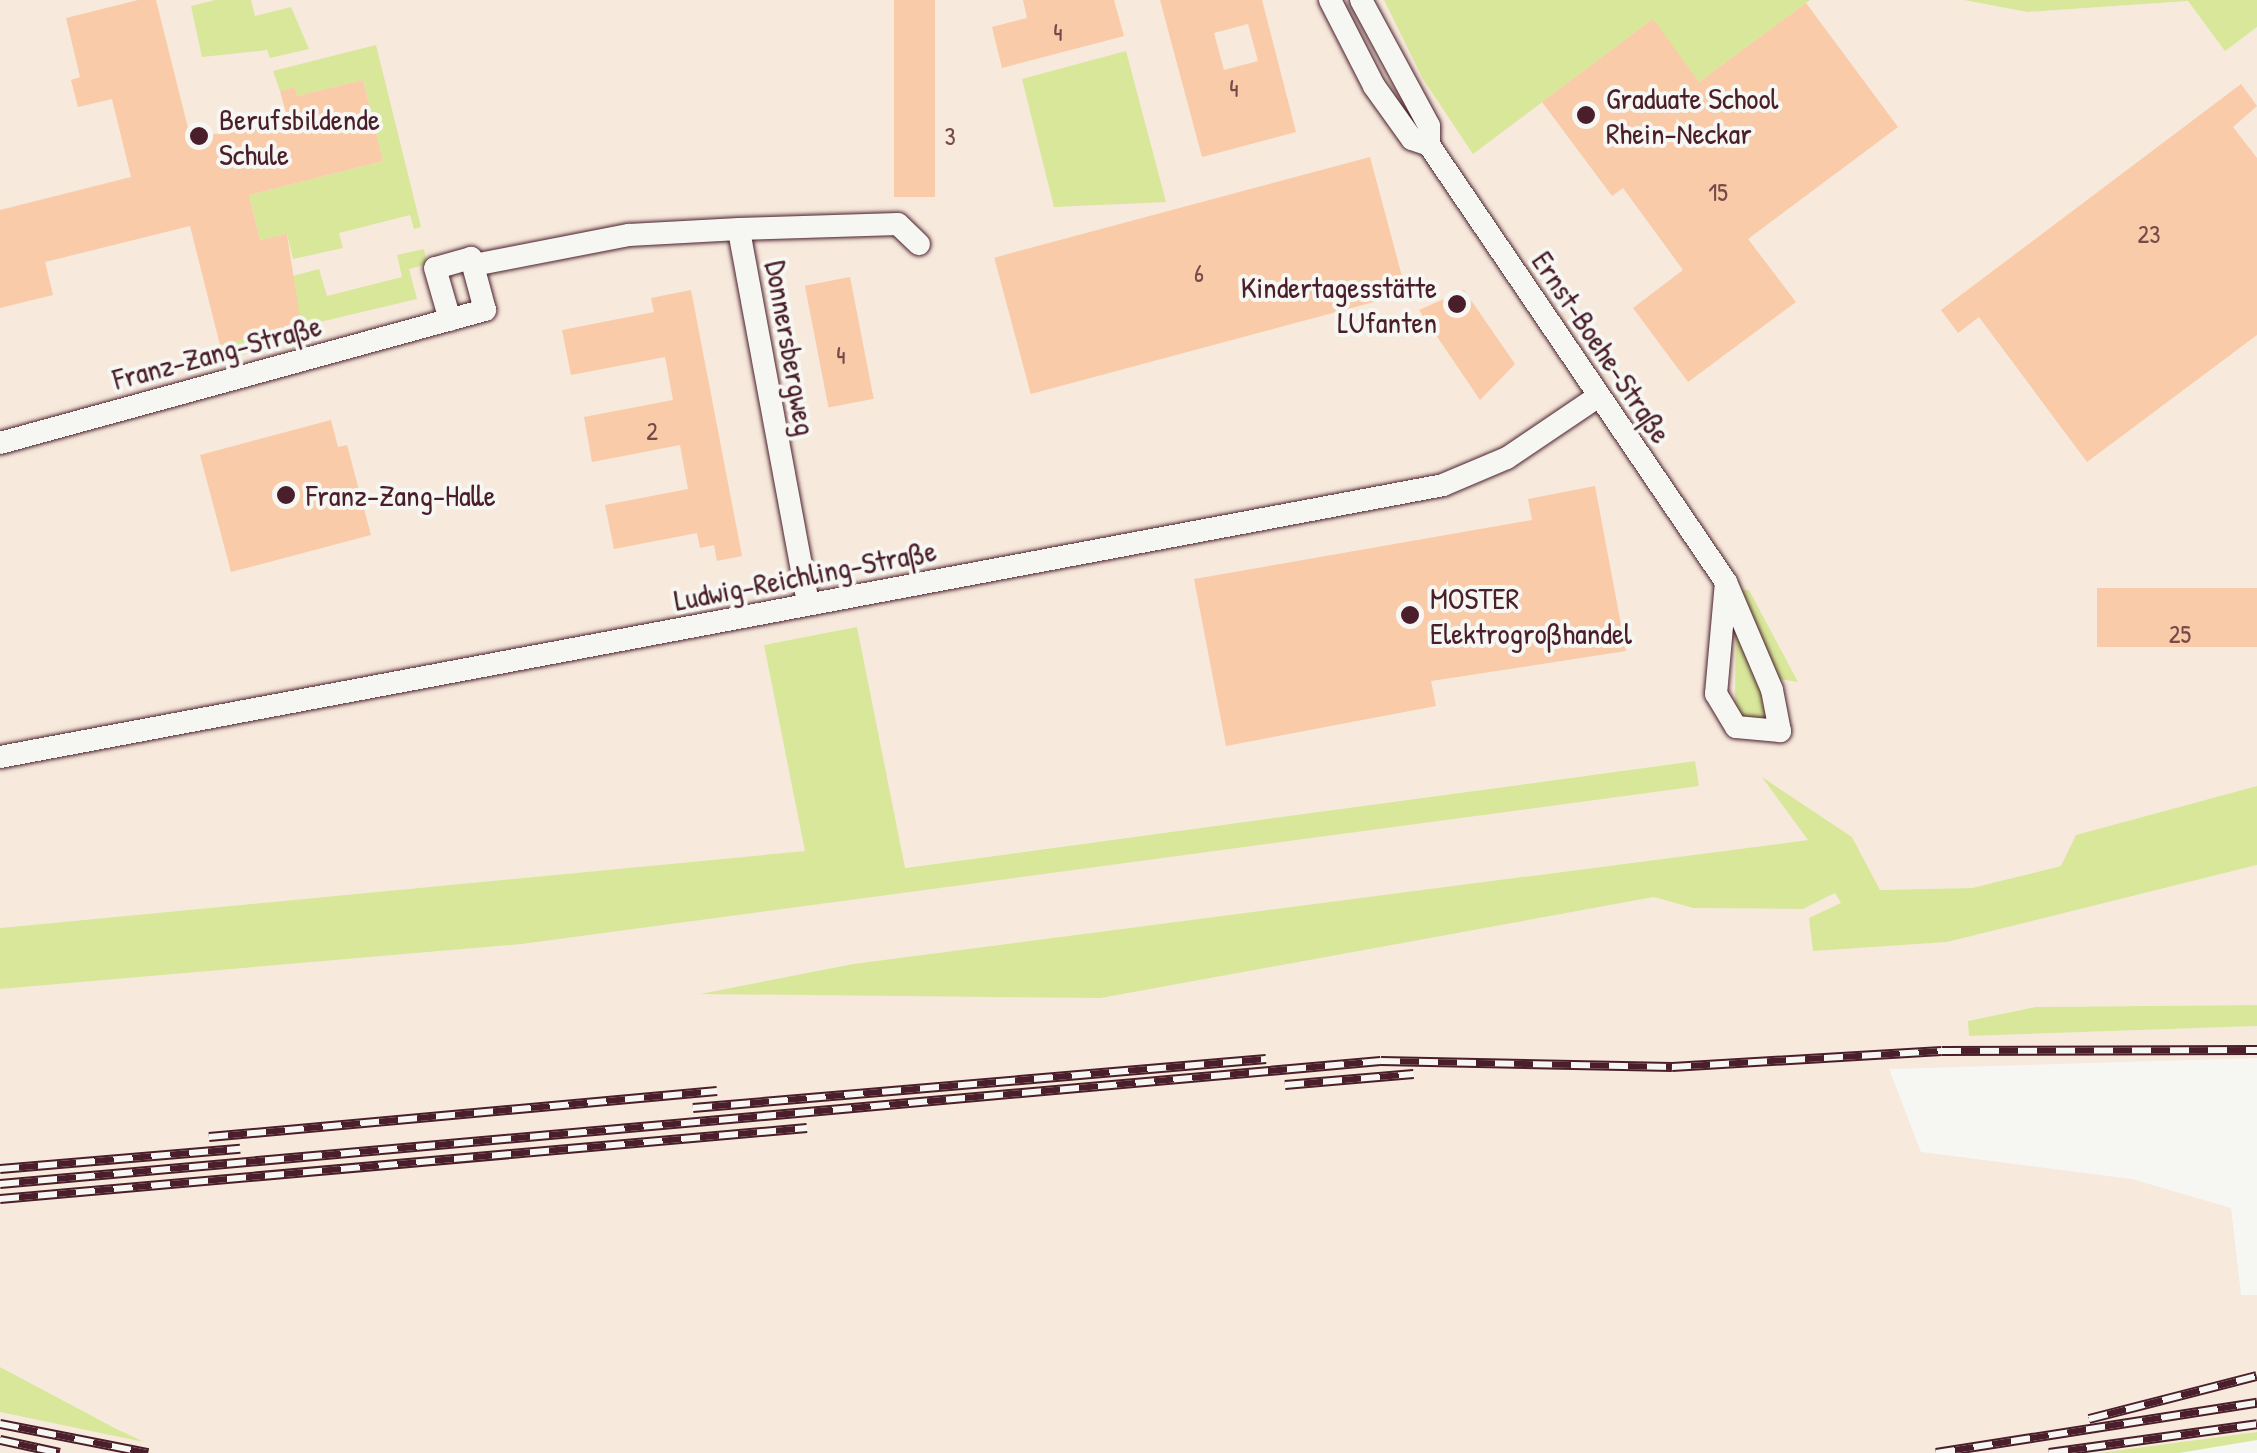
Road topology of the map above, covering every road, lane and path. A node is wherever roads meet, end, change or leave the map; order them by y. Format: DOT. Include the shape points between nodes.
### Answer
graph roads {
  1 [pos="1330,0"];
  2 [pos="1361,0"];
  3 [pos="1429,145"];
  4 [pos="739,230"];
  5 [pos="920,244"];
  6 [pos="474,264"];
  7 [pos="450,320"];
  8 [pos="1599,396"];
  9 [pos="0,443"];
  10 [pos="1726,582"];
  11 [pos="808,603"];
  12 [pos="0,757"];
  1 -- 3 [label="street, Ernst-Boehe-Straße" via="1374,86 1412,138"];
  2 -- 3 [label="street, Ernst-Boehe-Straße" via="1428,126"];
  3 -- 8 [label="street, Ernst-Boehe-Straße"];
  4 -- 5 [label="street, Donnersbergweg" via="898,224"];
  4 -- 6 [label="street" via="630,236"];
  4 -- 11 [label="street, Donnersbergweg"];
  6 -- 7 [label="street, Franz-Zang-Straße" via="486,310"];
  6 -- 7 [label="street" via="471,258 434,268"];
  7 -- 9 [label="street, Franz-Zang-Straße"];
  8 -- 10 [label="street, Ernst-Boehe-Straße"];
  8 -- 11 [label="street, Ludwig-Reichling-Straße" via="1507,458 1443,485"];
  10 -- 10 [label="street, Ernst-Boehe-Straße" via="1716,694 1736,727 1780,731 1772,690"];
  11 -- 12 [label="street, Ludwig-Reichling-Straße"];
}
